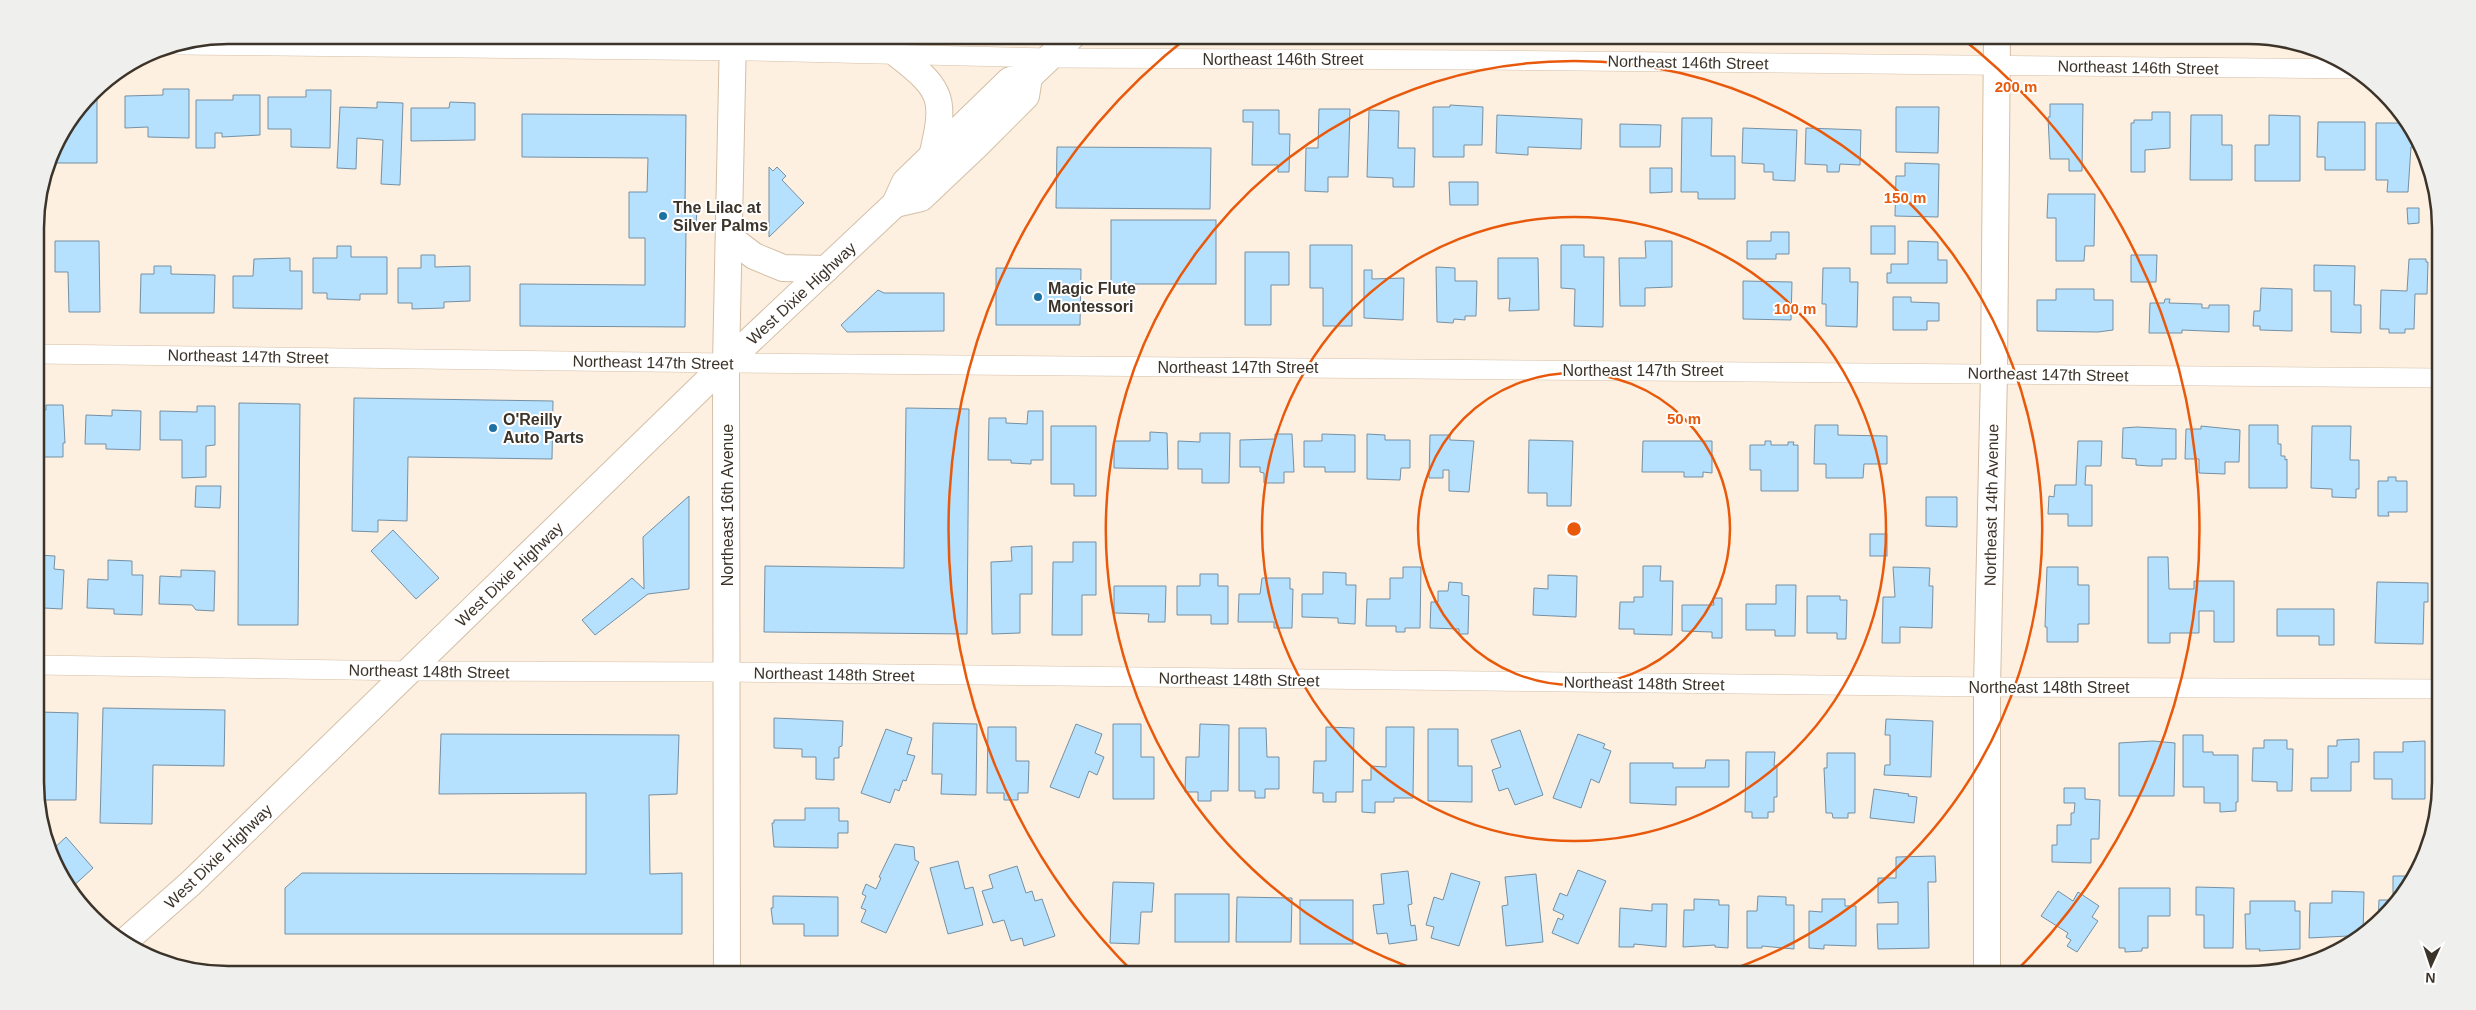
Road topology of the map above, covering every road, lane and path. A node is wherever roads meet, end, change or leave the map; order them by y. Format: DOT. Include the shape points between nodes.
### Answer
graph roads {
  1 [pos="456,44"];
  2 [pos="733,44"];
  3 [pos="747,44"];
  4 [pos="1064,44"];
  5 [pos="1997,44"];
  6 [pos="205,45"];
  7 [pos="898,55"];
  8 [pos="1049,58"];
  9 [pos="1997,65"];
  10 [pos="2341,69"];
  11 [pos="1030,77"];
  12 [pos="932,157"];
  13 [pos="895,204"];
  14 [pos="729,237"];
  15 [pos="826,269"];
  16 [pos="44,354"];
  17 [pos="726,363"];
  18 [pos="1994,373"];
  19 [pos="2432,378"];
  20 [pos="44,665"];
  21 [pos="410,671"];
  22 [pos="728,672"];
  23 [pos="1987,687"];
  24 [pos="2432,689"];
  25 [pos="129,937"];
  26 [pos="727,966"];
  27 [pos="1987,966"];
  1 -- 6 [label="street, Northeast 146th Street"];
  2 -- 14 [label="street, Northeast 16th Avenue"];
  3 -- 7 [label="street, Northeast 146th Street"];
  4 -- 8 [label="street, West Dixie Highway"];
  5 -- 9 [label="street, Northeast 14th Avenue"];
  7 -- 8 [label="street, Northeast 146th Street"];
  7 -- 12 [label="street" via="923,74 934,86 938,97 940,120"];
  8 -- 9 [label="street, Northeast 146th Street"];
  8 -- 11 [label="street, West Dixie Highway"];
  9 -- 10 [label="street, Northeast 146th Street"];
  9 -- 18 [label="street, Northeast 14th Avenue"];
  11 -- 12 [label="street, West Dixie Highway" via="1010,80"];
  11 -- 13 [label="street, West Dixie Highway" via="1026,96 921,198"];
  12 -- 13 [label="street, West Dixie Highway" via="905,182"];
  13 -- 15 [label="street, West Dixie Highway"];
  14 -- 15 [label="street" via="754,256 783,268"];
  14 -- 17 [label="street, Northeast 16th Avenue"];
  15 -- 17 [label="street, West Dixie Highway"];
  16 -- 17 [label="street, Northeast 147th Street"];
  17 -- 18 [label="street, Northeast 147th Street"];
  17 -- 21 [label="street, West Dixie Highway"];
  17 -- 22 [label="street, Northeast 16th Avenue"];
  18 -- 19 [label="street, Northeast 147th Street"];
  18 -- 23 [label="street, Northeast 14th Avenue"];
  20 -- 21 [label="street, Northeast 148th Street"];
  21 -- 22 [label="street, Northeast 148th Street"];
  21 -- 25 [label="street, West Dixie Highway" via="191,883"];
  22 -- 23 [label="street, Northeast 148th Street"];
  22 -- 26 [label="street, Northeast 16th Avenue"];
  23 -- 24 [label="street, Northeast 148th Street"];
  23 -- 27 [label="street, Northeast 14th Avenue"];
}
